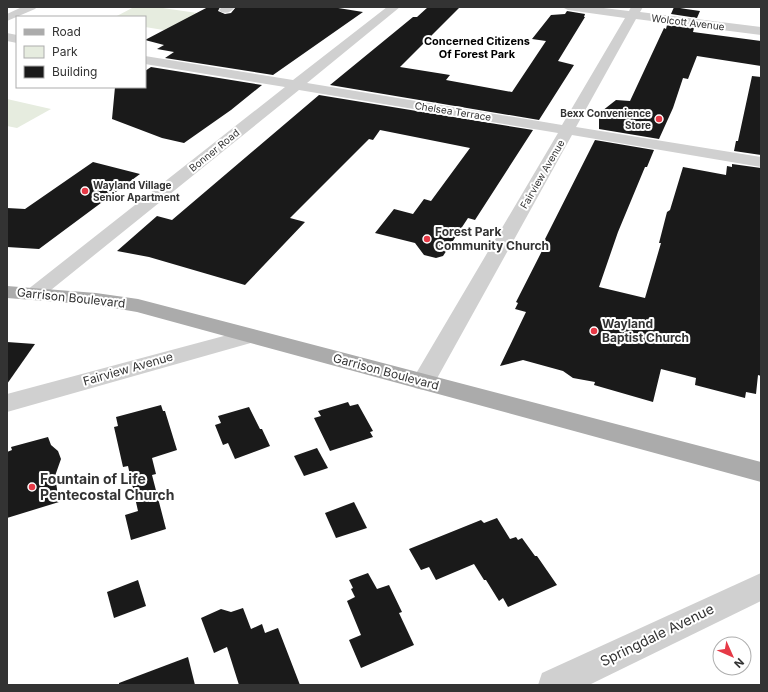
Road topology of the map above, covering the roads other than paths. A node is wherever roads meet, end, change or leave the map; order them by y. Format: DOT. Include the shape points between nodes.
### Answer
graph roads {
  1 [pos="30,7"];
  2 [pos="394,7"];
  3 [pos="568,7"];
  4 [pos="635,11"];
  5 [pos="7,18"];
  6 [pos="761,31"];
  7 [pos="146,60"];
  8 [pos="296,85"];
  9 [pos="567,130"];
  10 [pos="761,162"];
  11 [pos="7,292"];
  12 [pos="34,294"];
  13 [pos="250,336"];
  14 [pos="423,382"];
  15 [pos="7,403"];
  16 [pos="761,472"];
  17 [pos="761,586"];
  18 [pos="554,685"];
  1 -- 5 [label="street"];
  2 -- 8 [label="street, Bonner Road"];
  3 -- 4 [label="street, Wolcott Avenue"];
  4 -- 6 [label="street, Wolcott Avenue"];
  4 -- 9 [label="street, Fairview Avenue"];
  7 -- 8 [label="street, Chelsea Terrace"];
  8 -- 9 [label="street, Chelsea Terrace"];
  8 -- 12 [label="street, Bonner Road"];
  9 -- 10 [label="street, Chelsea Terrace"];
  9 -- 14 [label="street, Fairview Avenue"];
  11 -- 12 [label="main road, Garrison Boulevard"];
  12 -- 13 [label="main road, Garrison Boulevard" via="96,299 138,306"];
  13 -- 14 [label="main road, Garrison Boulevard"];
  13 -- 15 [label="street, Fairview Avenue"];
  14 -- 16 [label="main road, Garrison Boulevard"];
  17 -- 18 [label="street, Springdale Avenue"];
}
